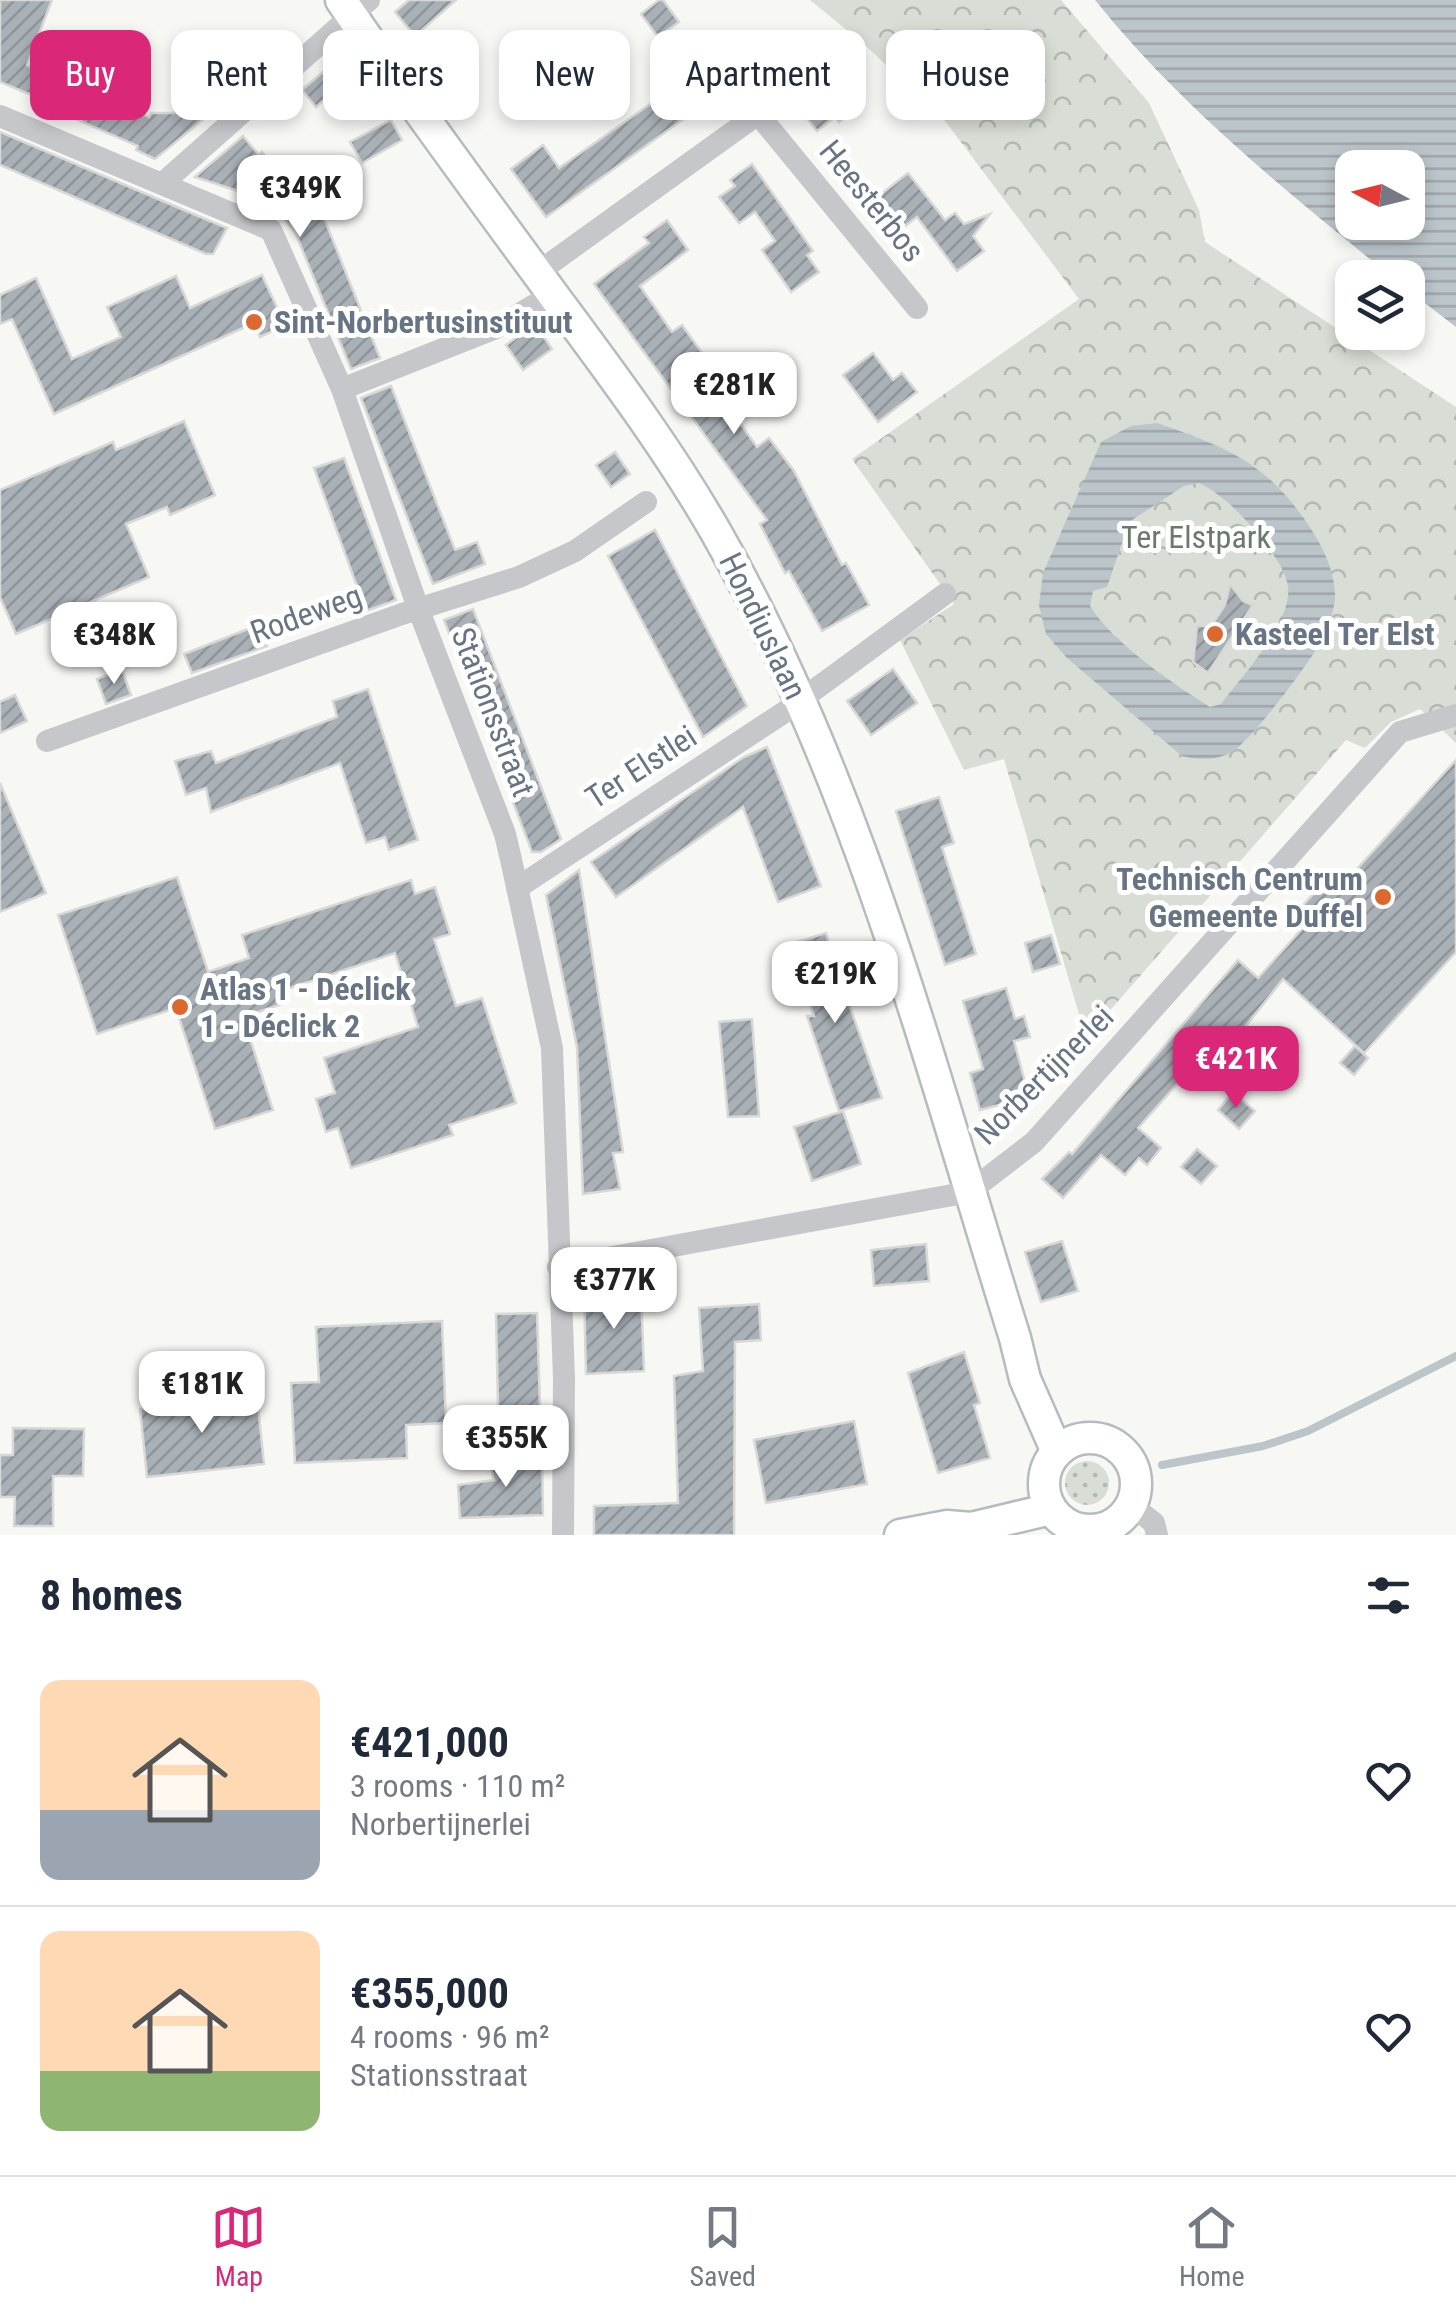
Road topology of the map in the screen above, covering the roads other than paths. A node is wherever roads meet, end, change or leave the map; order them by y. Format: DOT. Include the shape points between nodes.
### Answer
graph roads {
  1 [pos="354,5"];
  2 [pos="0,116"];
  3 [pos="163,183"];
  4 [pos="545,283"];
  5 [pos="917,308"];
  6 [pos="342,390"];
  7 [pos="646,502"];
  8 [pos="944,594"];
  9 [pos="418,608"];
  10 [pos="800,700"];
  11 [pos="1456,715"];
  12 [pos="47,741"];
  13 [pos="517,888"];
  14 [pos="969,1192"];
  15 [pos="558,1267"];
  16 [pos="1071,1445"];
  17 [pos="1048,1496"];
  18 [pos="1131,1505"];
  19 [pos="1095,1533"];
  20 [pos="563,1535"];
  21 [pos="900,1535"];
  22 [pos="1157,1535"];
  1 -- 3 [label="street"];
  1 -- 4 [label="street, Hondiuslaan"];
  2 -- 3 [label="street, Stationsstraat"];
  3 -- 6 [label="street, Stationsstraat" via="271,230"];
  4 -- 5 [label="street, Heesterbos" via="758,114"];
  4 -- 6 [label="street" via="496,328"];
  4 -- 10 [label="street, Hondiuslaan" via="684,479"];
  6 -- 9 [label="street, Stationsstraat"];
  7 -- 9 [label="street, Rodeweg" via="561,558"];
  8 -- 10 [label="street, Ter Elstlei"];
  9 -- 12 [label="street, Rodeweg"];
  9 -- 13 [label="street, Stationsstraat" via="505,834"];
  10 -- 13 [label="street, Ter Elstlei"];
  10 -- 14 [label="street, Hondiuslaan" via="872,882"];
  11 -- 14 [label="street, Norbertijnerlei" via="1400,732 1034,1142"];
  13 -- 15 [label="street, Stationsstraat" via="552,1048"];
  14 -- 15 [label="street, Norbertijnerlei"];
  14 -- 16 [label="street, Hondiuslaan" via="1015,1338 1064,1419"];
  15 -- 20 [label="street, Stationsstraat"];
  16 -- 17 [label="street" via="1048,1465"];
  16 -- 18 [label="street, Hondiuslaan" via="1105,1440 1120,1449 1133,1467"];
  17 -- 19 [label="street" via="1072,1527"];
  17 -- 21 [label="street"];
  18 -- 19 [label="street"];
  18 -- 22 [label="street" via="1154,1523"];
}
